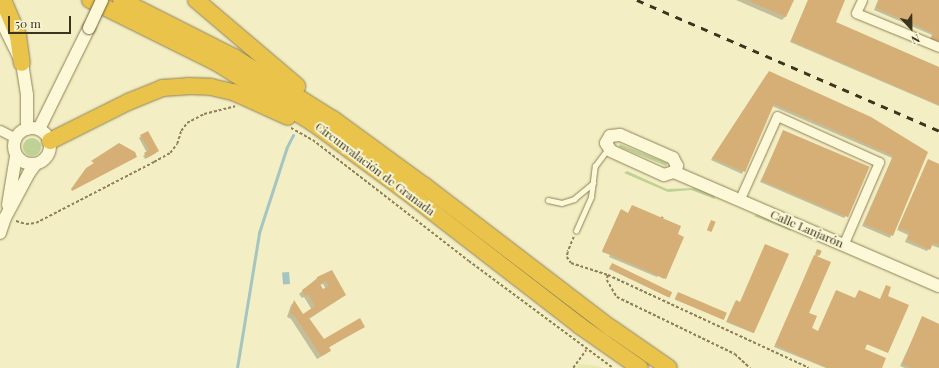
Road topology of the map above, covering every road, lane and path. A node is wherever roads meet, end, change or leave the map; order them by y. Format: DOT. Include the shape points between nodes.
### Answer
graph roads {
  1 [pos="4,0"];
  2 [pos="90,0"];
  3 [pos="102,0"];
  4 [pos="121,0"];
  5 [pos="196,0"];
  6 [pos="862,0"];
  7 [pos="0,18"];
  8 [pos="939,47"];
  9 [pos="22,63"];
  10 [pos="239,105"];
  11 [pos="333,119"];
  12 [pos="289,127"];
  13 [pos="0,130"];
  14 [pos="39,133"];
  15 [pos="16,138"];
  16 [pos="609,148"];
  17 [pos="16,156"];
  18 [pos="35,165"];
  19 [pos="675,169"];
  20 [pos="593,183"];
  21 [pos="404,189"];
  22 [pos="742,194"];
  23 [pos="548,200"];
  24 [pos="6,218"];
  25 [pos="576,231"];
  26 [pos="0,233"];
  27 [pos="844,242"];
  28 [pos="608,275"];
  29 [pos="939,279"];
  30 [pos="939,286"];
  31 [pos="587,350"];
  32 [pos="573,368"];
  33 [pos="613,368"];
  34 [pos="640,368"];
  35 [pos="669,368"];
  36 [pos="750,368"];
  37 [pos="809,368"];
  1 -- 9 [label="highway" via="18,36"];
  2 -- 21 [label="highway, Circunvalación de Granada" via="249,81 314,123"];
  3 -- 14 [label="street, bridge"];
  4 -- 11 [label="highway, Circunvalación de Granada" via="234,57"];
  5 -- 11 [label="highway" via="270,64 322,104"];
  6 -- 8 [label="street" via="856,13"];
  7 -- 9 [label="street"];
  9 -- 14 [label="street" via="27,95"];
  10 -- 24 [label="path" via="204,114 187,123 170,153 36,223 26,224"];
  11 -- 35 [label="highway, Circunvalación de Granada" via="611,328"];
  12 -- 31 [label="path" via="314,140"];
  13 -- 15 [label="street"];
  14 -- 15 [label="street"];
  14 -- 18 [label="street" via="49,153 44,161"];
  14 -- 21 [label="highway" via="162,88 211,88 233,92 293,120 336,147 382,181"];
  15 -- 17 [label="street"];
  16 -- 19 [label="street, Calle Lanjarón" via="664,175"];
  16 -- 19 [label="street, Calle Lanjarón" via="606,143 610,136 620,135 674,158"];
  16 -- 20 [label="lane" via="595,166"];
  17 -- 18 [label="street" via="24,163"];
  17 -- 24 [label="street"];
  18 -- 24 [label="street"];
  19 -- 22 [label="street, Calle Lanjarón"];
  19 -- 27 [label="street, Calle Lanjarón"];
  20 -- 23 [label="lane" via="574,199 562,203"];
  20 -- 25 [label="lane" via="591,197"];
  21 -- 34 [label="highway, Circunvalación de Granada" via="580,326"];
  22 -- 27 [label="street, Calle Lanjarón"];
  22 -- 27 [label="street, Calle Lanjarón" via="777,116 879,162"];
  24 -- 26 [label="street"];
  25 -- 28 [label="path" via="567,257 570,262"];
  27 -- 29 [label="street, Calle Lanjarón"];
  27 -- 30 [label="street, Calle Lanjarón"];
  28 -- 36 [label="path" via="607,280 617,297 736,354"];
  28 -- 37 [label="path"];
  31 -- 32 [label="path"];
  31 -- 33 [label="path"];
}
